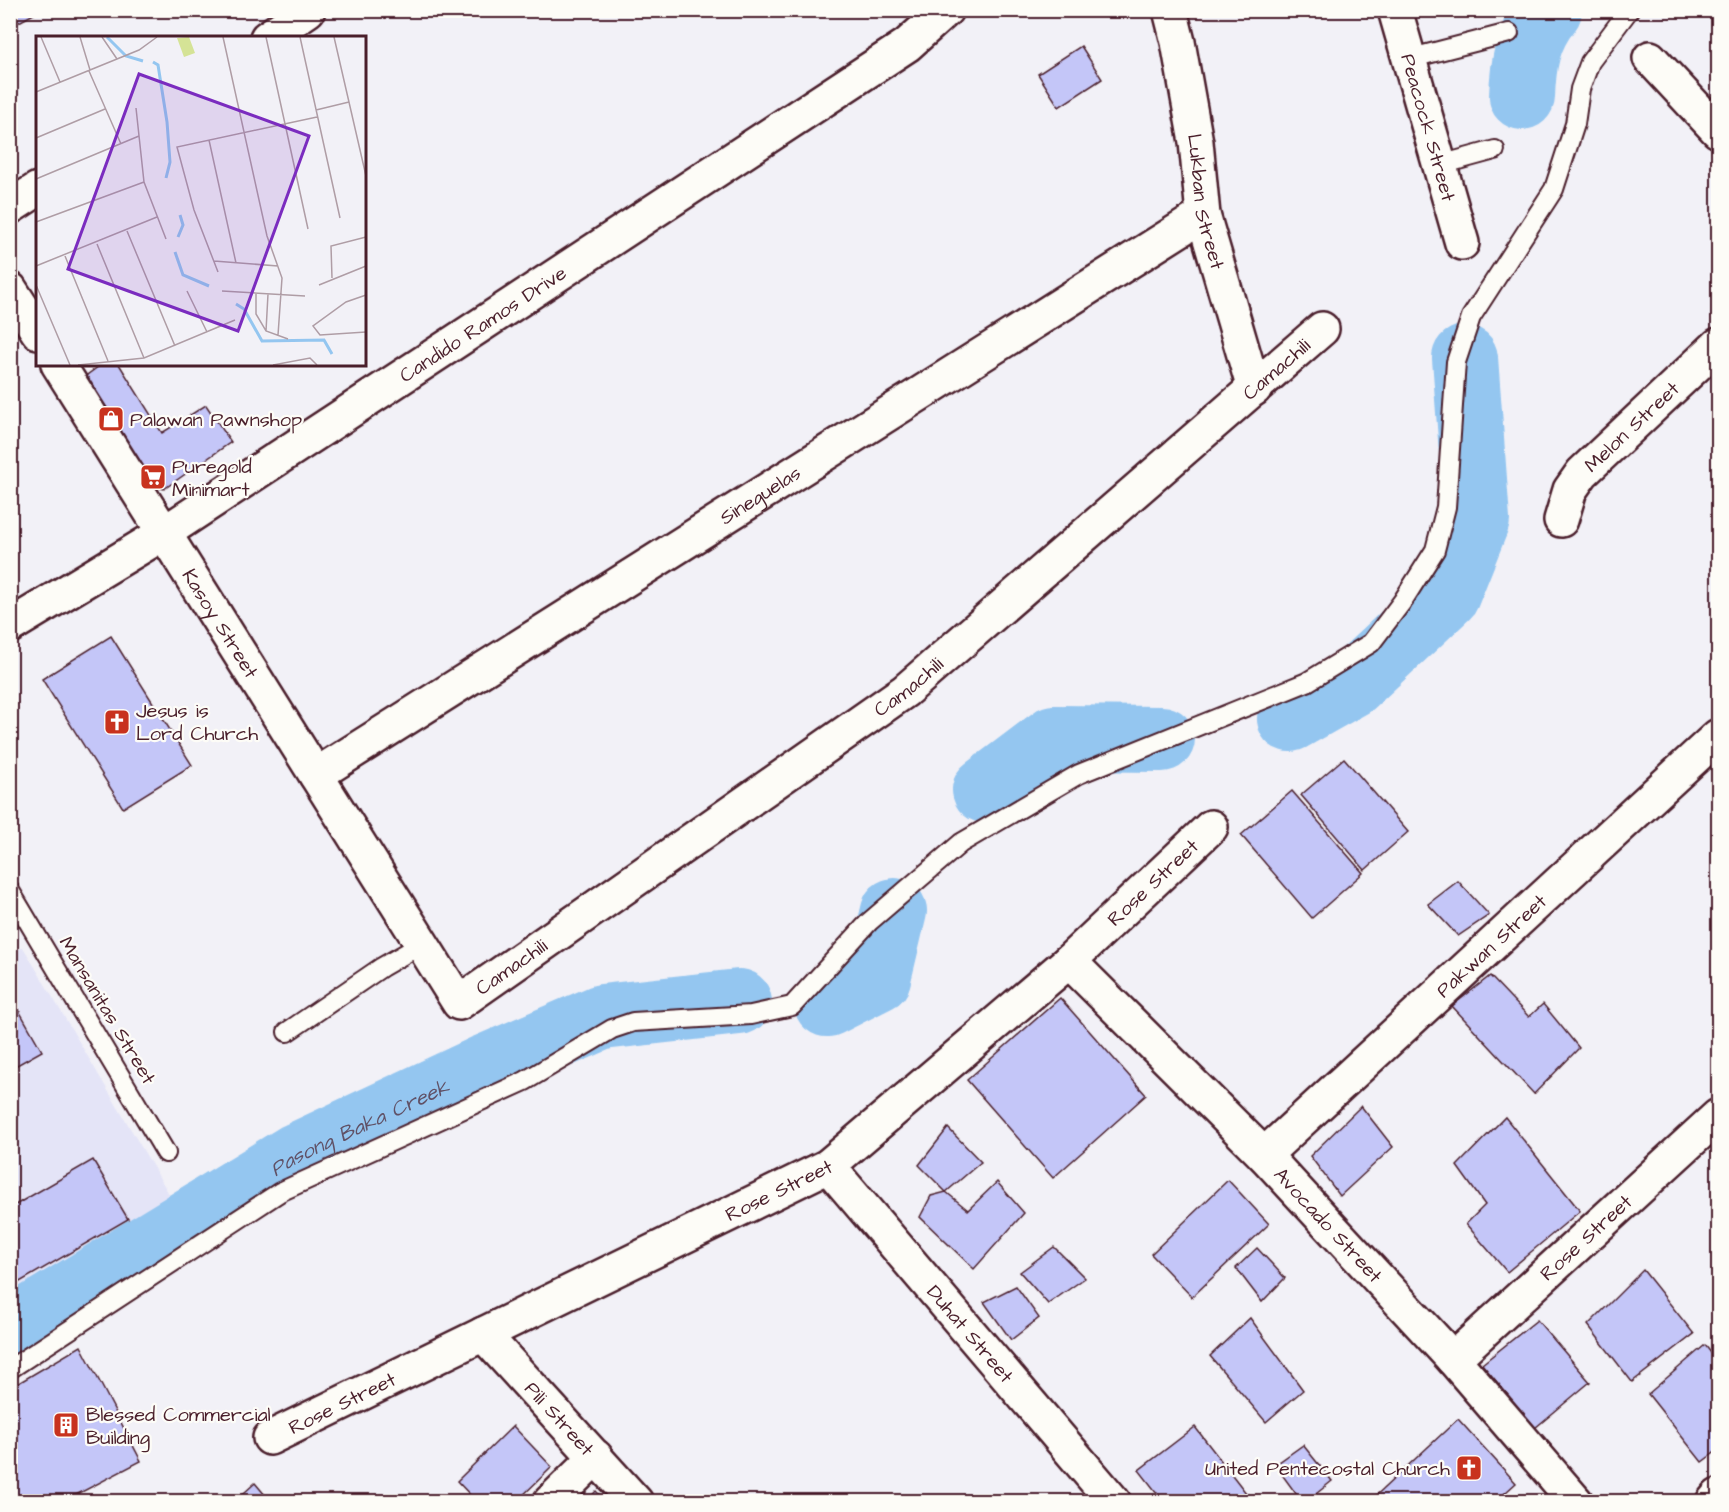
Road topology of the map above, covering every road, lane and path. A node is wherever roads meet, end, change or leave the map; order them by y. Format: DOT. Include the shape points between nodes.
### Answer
graph roads {
  1 [pos="308,10"];
  2 [pos="946,10"];
  3 [pos="1170,10"];
  4 [pos="1395,10"];
  5 [pos="1629,10"];
  6 [pos="1509,33"];
  7 [pos="270,36"];
  8 [pos="1650,58"];
  9 [pos="1408,59"];
  10 [pos="1719,130"];
  11 [pos="1495,150"];
  12 [pos="1440,165"];
  13 [pos="36,190"];
  14 [pos="10,207"];
  15 [pos="1203,215"];
  16 [pos="1462,243"];
  17 [pos="10,289"];
  18 [pos="36,329"];
  19 [pos="1322,329"];
  20 [pos="1719,345"];
  21 [pos="59,366"];
  22 [pos="1254,389"];
  23 [pos="1561,520"];
  24 [pos="164,533"];
  25 [pos="10,626"];
  26 [pos="1719,736"];
  27 [pos="316,775"];
  28 [pos="1211,828"];
  29 [pos="10,891"];
  30 [pos="422,944"];
  31 [pos="1070,961"];
  32 [pos="459,1003"];
  33 [pos="287,1032"];
  34 [pos="1719,1116"];
  35 [pos="166,1153"];
  36 [pos="1264,1155"];
  37 [pos="828,1166"];
  38 [pos="483,1334"];
  39 [pos="1453,1359"];
  40 [pos="10,1369"];
  41 [pos="270,1438"];
  42 [pos="596,1457"];
  43 [pos="1719,1496"];
  44 [pos="550,1502"];
  45 [pos="636,1502"];
  46 [pos="1114,1502"];
  47 [pos="1576,1502"];
  48 [pos="1713,1502"];
  1 -- 7 [label="street"];
  2 -- 24 [label="street, Candido Ramos Drive" via="907,45"];
  3 -- 15 [label="street, Lukban Street" via="1196,142"];
  4 -- 9 [label="street, Peacock Street"];
  5 -- 40 [label="lane" via="1590,63 1554,189 1471,317 1456,362 1446,507 1435,550 1371,644 1307,682 1079,774 961,843 869,922 792,1006 751,1015 633,1022 612,1029 525,1081 280,1192"];
  6 -- 9 [label="lane"];
  8 -- 10 [label="street"];
  9 -- 12 [label="street, Peacock Street"];
  11 -- 12 [label="lane"];
  12 -- 16 [label="street, Peacock Street"];
  13 -- 14 [label="street"];
  15 -- 22 [label="street, Lukban Street"];
  15 -- 27 [label="street, Sineguelas"];
  17 -- 18 [label="street"];
  19 -- 22 [label="street, Camachili"];
  20 -- 23 [label="street, Melon Street" via="1582,473 1570,490"];
  21 -- 24 [label="street, Kasoy Street"];
  22 -- 32 [label="street, Camachili" via="905,691"];
  24 -- 25 [label="street, Candido Ramos Drive"];
  24 -- 27 [label="street, Kasoy Street"];
  26 -- 36 [label="street, Pakwan Street"];
  27 -- 30 [label="street, Kasoy Street"];
  28 -- 31 [label="street, Rose Street"];
  29 -- 35 [label="lane, Mansanitas Street"];
  30 -- 32 [label="street, Kasoy Street"];
  30 -- 33 [label="lane"];
  31 -- 36 [label="street, Avocado Street"];
  31 -- 37 [label="street, Rose Street"];
  34 -- 39 [label="street, Rose Street"];
  36 -- 39 [label="street, Avocado Street"];
  37 -- 38 [label="street, Rose Street"];
  37 -- 46 [label="street, Duhat Street"];
  38 -- 41 [label="street, Rose Street"];
  38 -- 42 [label="street, Pili Street"];
  39 -- 47 [label="street, Avocado Street"];
  42 -- 44 [label="street"];
  42 -- 45 [label="street, Pili Street"];
  43 -- 48 [label="street"];
}
